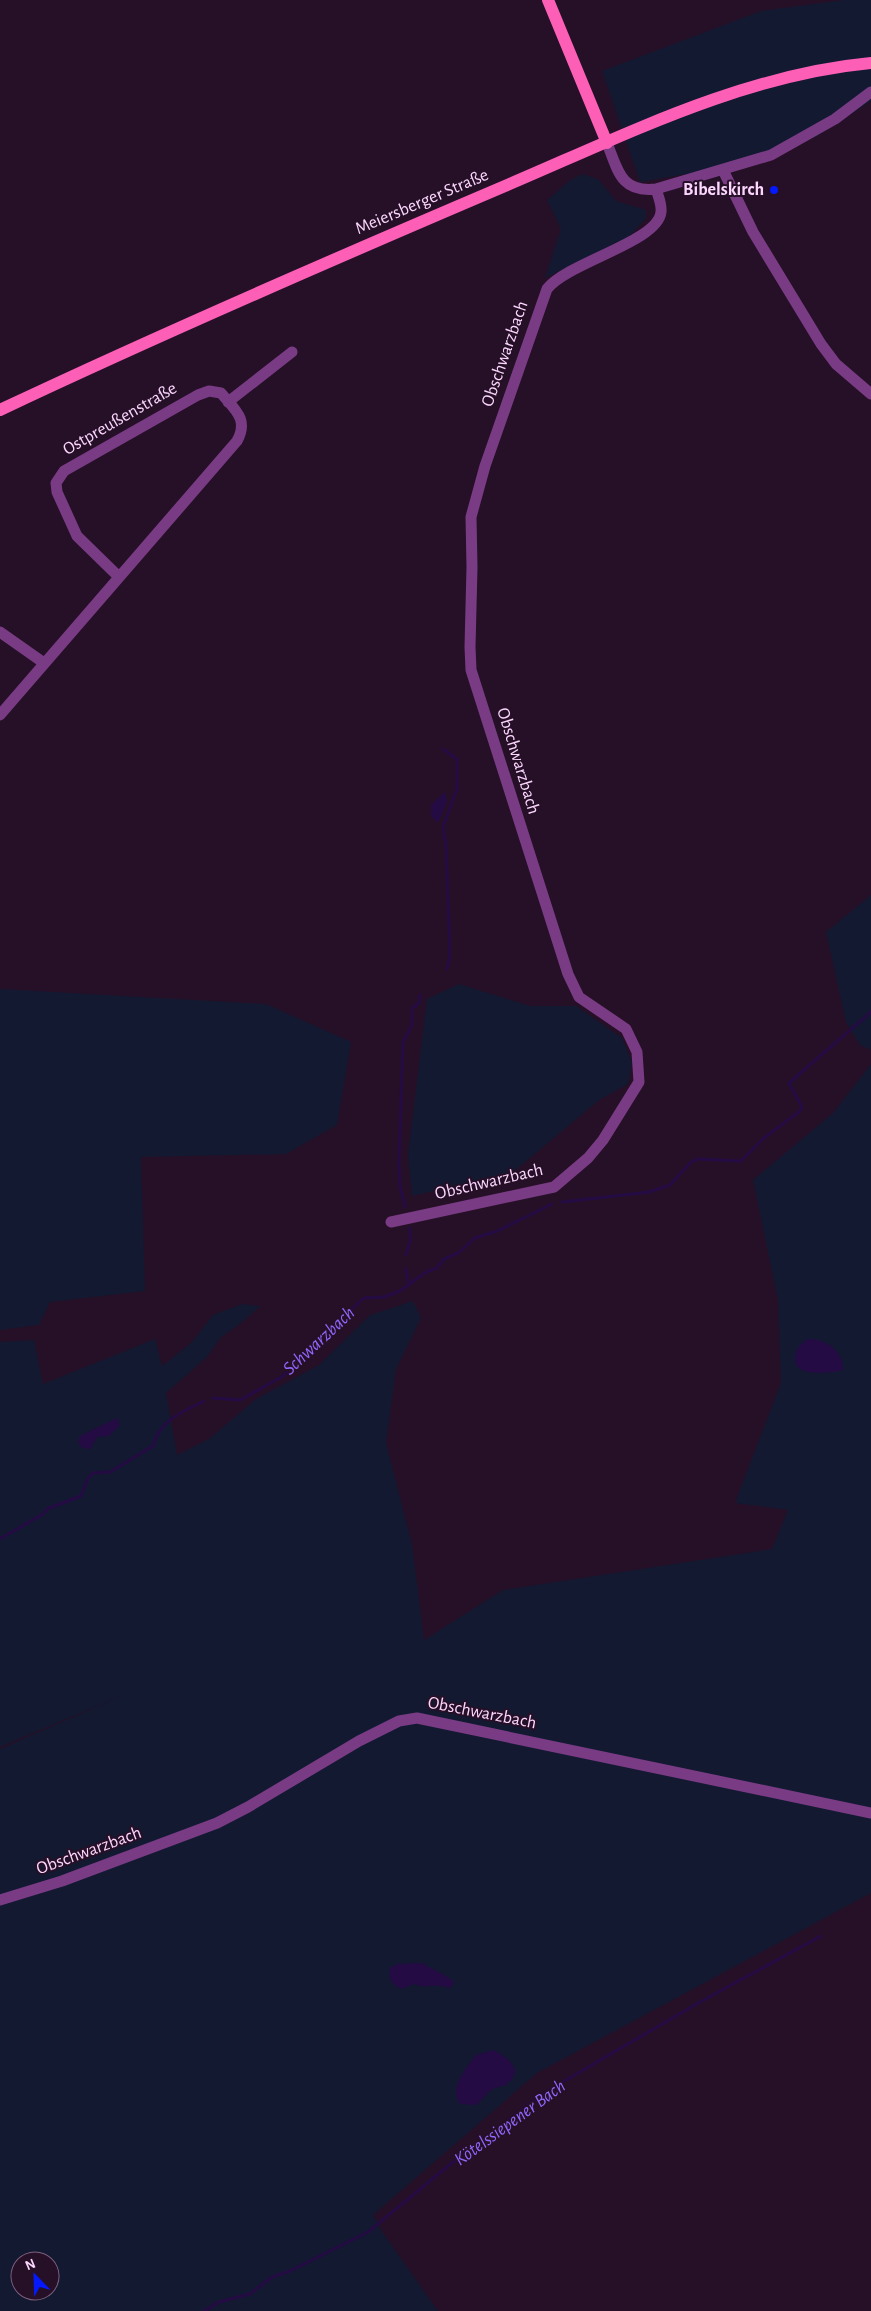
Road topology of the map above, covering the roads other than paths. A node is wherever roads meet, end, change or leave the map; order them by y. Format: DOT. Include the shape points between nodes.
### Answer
graph roads {
  1 [pos="548,0"];
  2 [pos="871,63"];
  3 [pos="871,92"];
  4 [pos="606,143"];
  5 [pos="723,170"];
  6 [pos="656,189"];
  7 [pos="292,352"];
  8 [pos="871,394"];
  9 [pos="228,402"];
  10 [pos="0,410"];
  11 [pos="119,577"];
  12 [pos="0,632"];
  13 [pos="44,663"];
  14 [pos="0,715"];
  15 [pos="390,1222"];
  16 [pos="871,1812"];
  17 [pos="0,1900"];
  1 -- 4 [label="main road"];
  2 -- 4 [label="main road, Meiersberger Straße" via="803,73 735,92"];
  3 -- 5 [label="street" via="835,120 771,155"];
  4 -- 6 [label="street" via="626,184 643,190"];
  4 -- 10 [label="main road, Meiersberger Straße" via="204,316"];
  5 -- 6 [label="street"];
  5 -- 8 [label="street" via="753,232 820,344 836,364"];
  6 -- 15 [label="street, Obschwarzbach" via="661,212 647,233 561,276 547,289 470,517 471,670 568,974 579,997 626,1029 637,1052 639,1082 603,1140 588,1158 554,1186"];
  7 -- 9 [label="street"];
  9 -- 11 [label="street, Ostpreußenstraße" via="241,418 243,430 237,441"];
  9 -- 11 [label="street, Ostpreußenstraße" via="221,393 208,391 198,394 64,472 56,483 77,536"];
  11 -- 13 [label="street, Ostpreußenstraße"];
  12 -- 13 [label="street"];
  13 -- 14 [label="street, Ostpreußenstraße"];
  16 -- 17 [label="street, Obschwarzbach" via="417,1718 399,1721 359,1741 217,1823 62,1881"];
}
